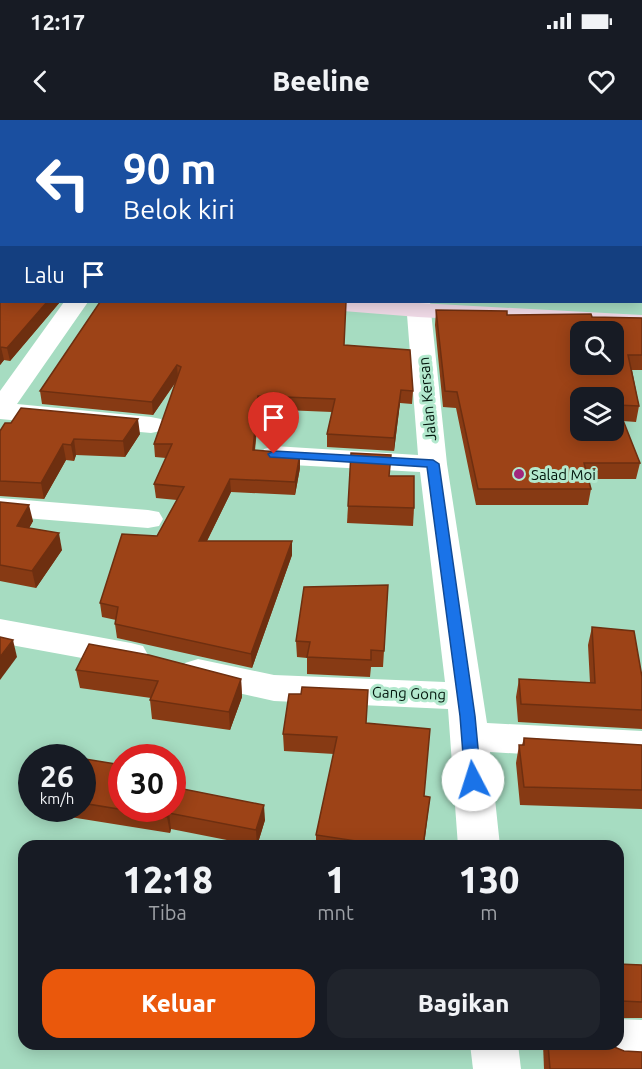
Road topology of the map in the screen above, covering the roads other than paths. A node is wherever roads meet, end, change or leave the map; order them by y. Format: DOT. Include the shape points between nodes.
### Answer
graph roads {
  1 [pos="75,303"];
  2 [pos="343,303"];
  3 [pos="418,306"];
  4 [pos="642,322"];
  5 [pos="0,411"];
  6 [pos="151,425"];
  7 [pos="274,454"];
  8 [pos="433,464"];
  9 [pos="0,507"];
  10 [pos="148,519"];
  11 [pos="0,631"];
  12 [pos="465,696"];
  13 [pos="470,736"];
  14 [pos="642,746"];
  15 [pos="478,840"];
  16 [pos="624,1042"];
  17 [pos="642,1043"];
  18 [pos="495,1050"];
  19 [pos="497,1069"];
  1 -- 5 [label="street"];
  2 -- 3 [label="street"];
  3 -- 4 [label="street"];
  3 -- 8 [label="street, Jalan Kersan"];
  5 -- 6 [label="street"];
  7 -- 8 [label="street"];
  8 -- 12 [label="street, Jalan Kersan"];
  9 -- 10 [label="street"];
  11 -- 12 [label="street, Gang Gong" via="274,688"];
  12 -- 13 [label="street, Jalan Kersan"];
  13 -- 14 [label="street"];
  13 -- 15 [label="street, Jalan Kersan"];
  16 -- 17 [label="street"];
  18 -- 19 [label="street"];
}
